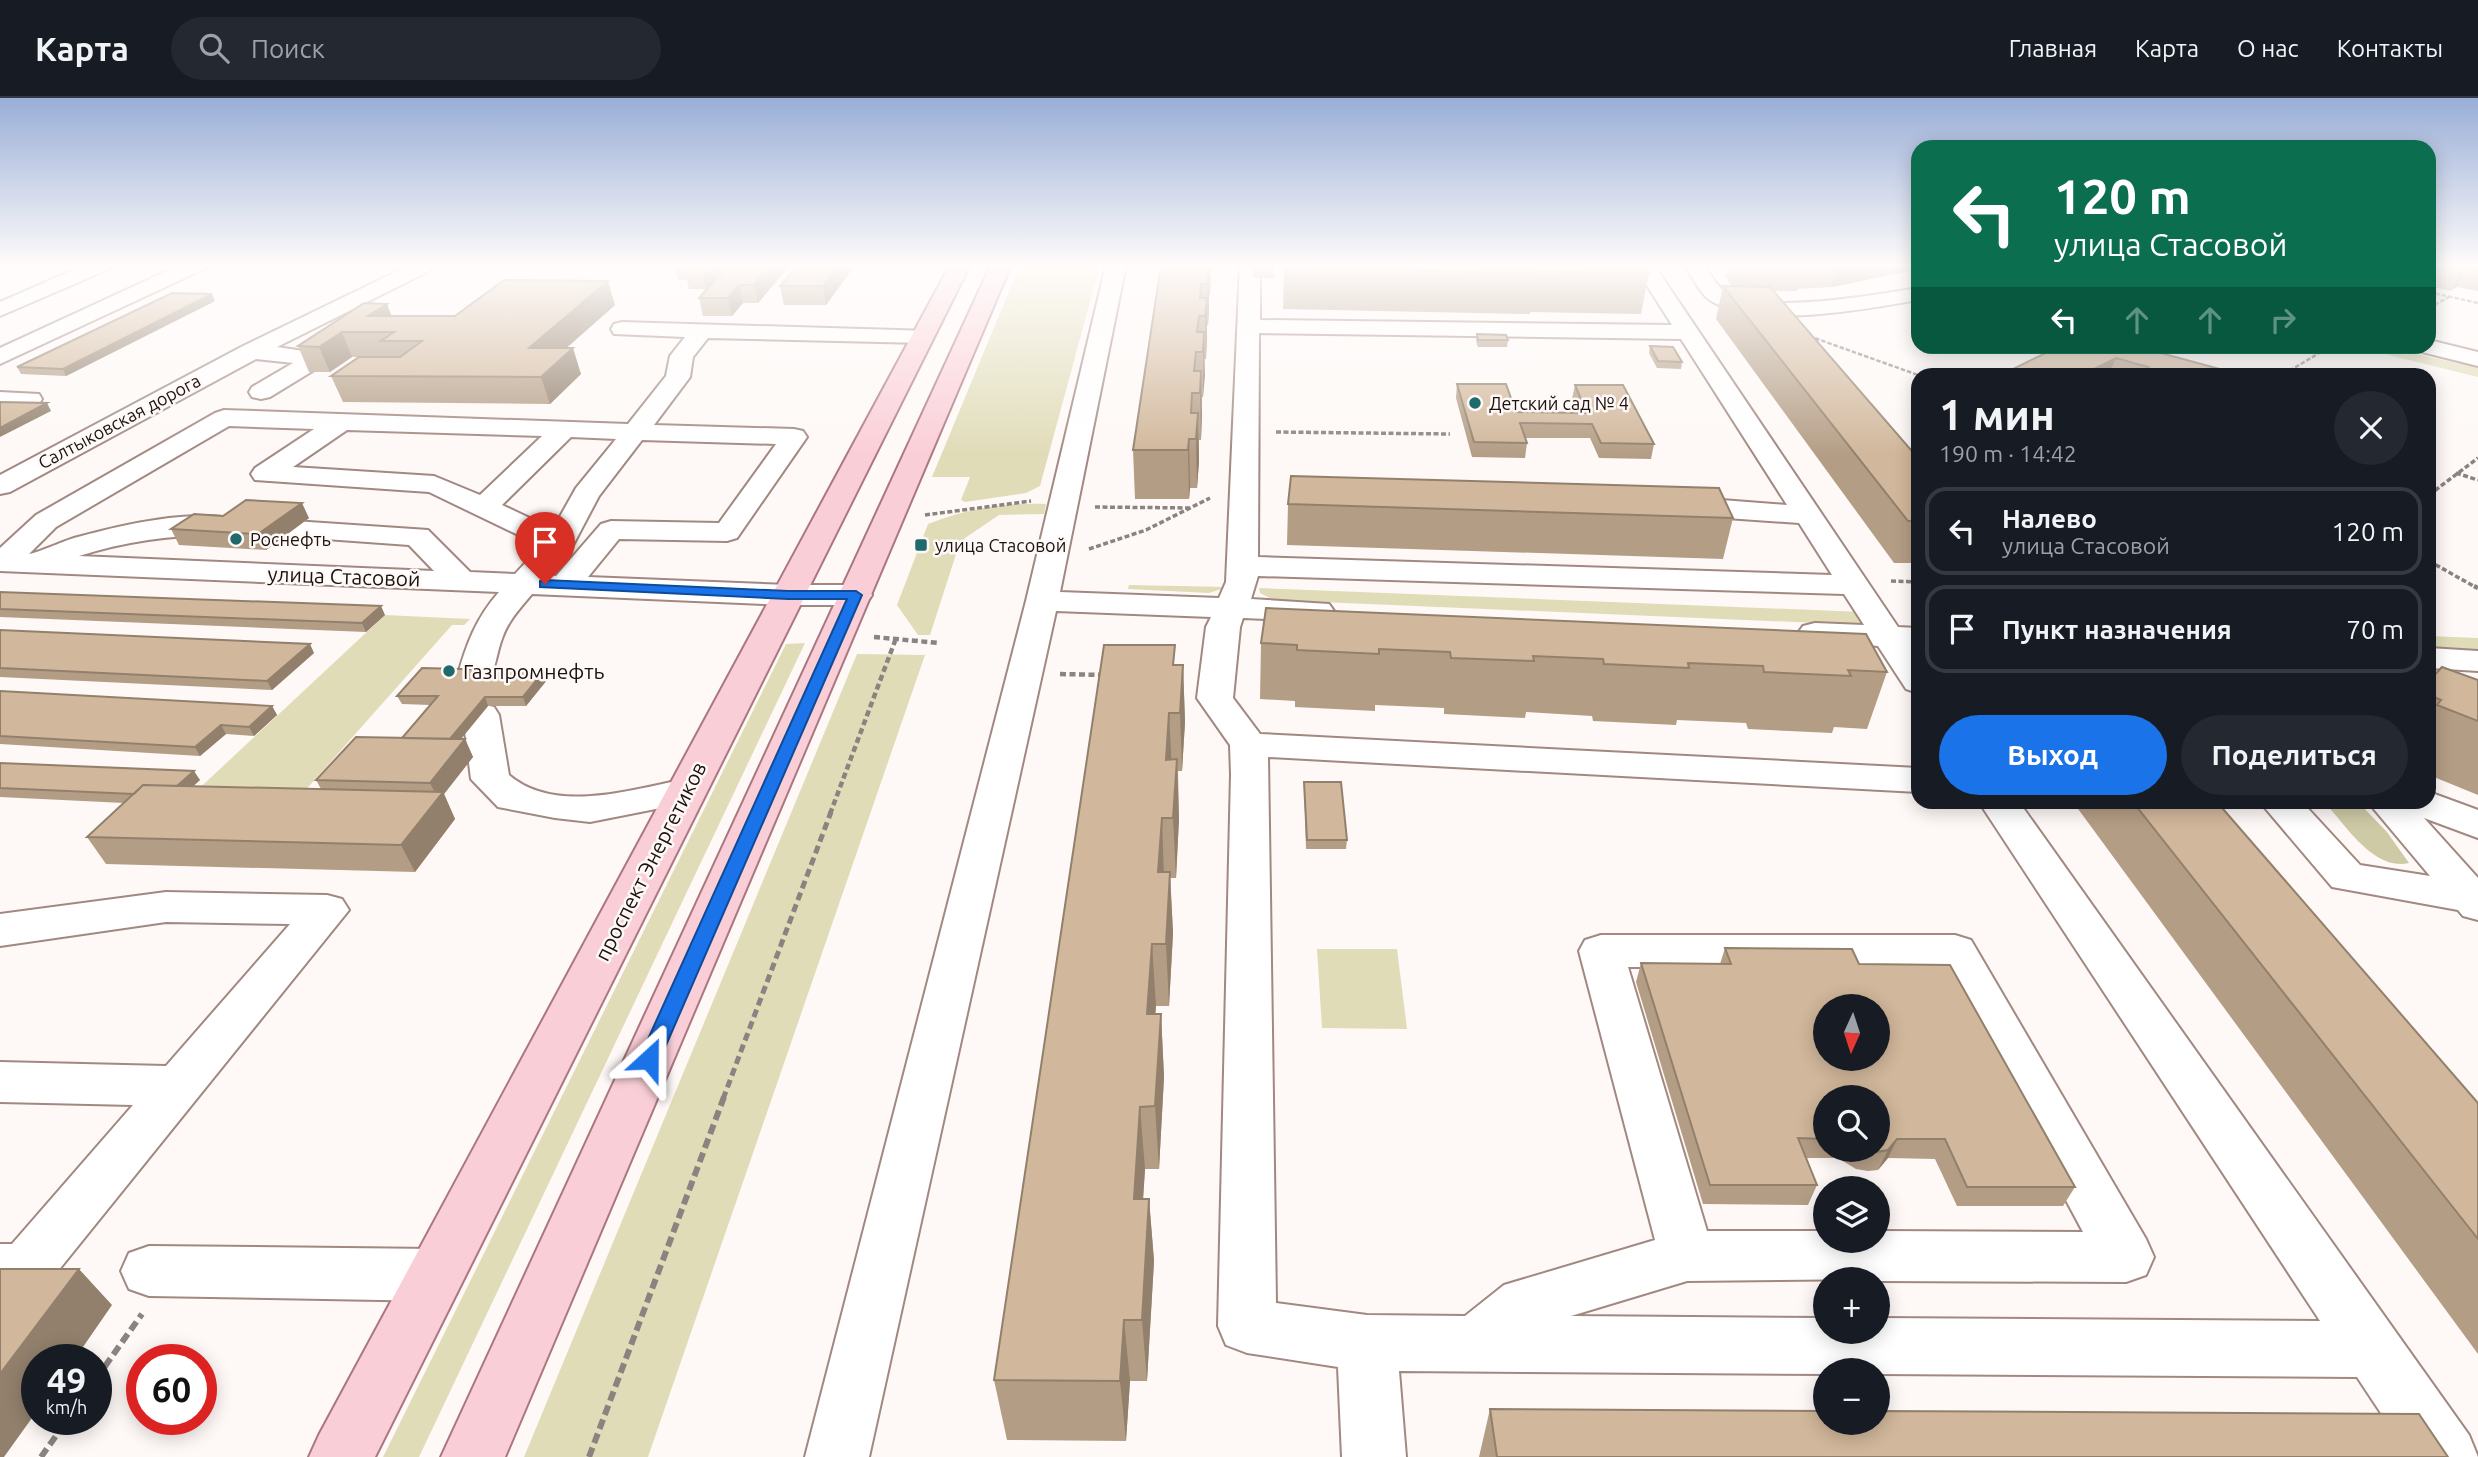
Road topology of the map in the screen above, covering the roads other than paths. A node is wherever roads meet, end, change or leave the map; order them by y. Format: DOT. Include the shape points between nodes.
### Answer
graph roads {
  1 [pos="61,328"];
  2 [pos="297,328"];
  3 [pos="927,328"];
  4 [pos="973,328"];
  5 [pos="1102,328"];
  6 [pos="1247,328"];
  7 [pos="1425,328"];
  8 [pos="1686,328"];
  9 [pos="622,329"];
  10 [pos="702,331"];
  11 [pos="1688,332"];
  12 [pos="923,336"];
  13 [pos="2474,342"];
  14 [pos="2436,345"];
  15 [pos="251,351"];
  16 [pos="0,357"];
  17 [pos="2478,359"];
  18 [pos="261,392"];
  19 [pos="0,399"];
  20 [pos="30,399"];
  21 [pos="341,422"];
  22 [pos="565,429"];
  23 [pos="634,432"];
  24 [pos="0,485"];
  25 [pos="1683,506"];
  26 [pos="482,508"];
  27 [pos="1809,515"];
  28 [pos="239,526"];
  29 [pos="294,530"];
  30 [pos="560,543"];
  31 [pos="10,562"];
  32 [pos="460,580"];
  33 [pos="524,583"];
  34 [pos="565,584"];
  35 [pos="1856,585"];
  36 [pos="1237,587"];
  37 [pos="788,595"];
  38 [pos="856,595"];
  39 [pos="1042,601"];
  40 [pos="1343,612"];
  41 [pos="1789,632"];
  42 [pos="1903,637"];
  43 [pos="2436,658"];
  44 [pos="1911,661"];
  45 [pos="2478,661"];
  46 [pos="474,678"];
  47 [pos="481,715"];
  48 [pos="1249,745"];
  49 [pos="1911,780"];
  50 [pos="687,791"];
  51 [pos="2436,808"];
  52 [pos="2005,809"];
  53 [pos="2286,809"];
  54 [pos="2394,809"];
  55 [pos="2478,825"];
  56 [pos="2475,902"];
  57 [pos="0,930"];
  58 [pos="0,1082"];
  59 [pos="179,1086"];
  60 [pos="1687,1256"];
  61 [pos="0,1269"];
  62 [pos="161,1271"];
  63 [pos="436,1275"];
  64 [pos="1367,1343"];
  65 [pos="1475,1344"];
  66 [pos="2373,1349"];
  67 [pos="341,1457"];
  68 [pos="473,1457"];
  69 [pos="837,1457"];
  70 [pos="1374,1457"];
  71 [pos="2447,1457"];
  1 -- 16 [label="street"];
  2 -- 15 [label="street, Салтыковская дорога"];
  3 -- 12 [label="main road, проспект Энергетиков"];
  4 -- 38 [label="main road"];
  5 -- 39 [label="street"];
  6 -- 36 [label="street" via="1245,479"];
  7 -- 11 [label="street"];
  8 -- 11 [label="street"];
  9 -- 10 [label="street"];
  10 -- 12 [label="street"];
  10 -- 23 [label="street" via="682,356 678,377"];
  11 -- 27 [label="street"];
  12 -- 37 [label="main road, проспект Энергетиков"];
  13 -- 14 [label="street"];
  14 -- 17 [label="street"];
  15 -- 18 [label="street" via="316,359"];
  15 -- 24 [label="street, Салтыковская дорога"];
  19 -- 20 [label="street"];
  21 -- 22 [label="street"];
  21 -- 26 [label="street" via="265,474 434,484"];
  21 -- 31 [label="street" via="223,418 46,521"];
  22 -- 23 [label="street"];
  22 -- 26 [label="street"];
  23 -- 30 [label="street" via="586,494"];
  23 -- 34 [label="street" via="794,437 727,533 611,530"];
  25 -- 27 [label="street"];
  26 -- 30 [label="street"];
  27 -- 35 [label="street"];
  28 -- 31 [label="street" via="183,525 97,539"];
  29 -- 32 [label="street" via="417,536"];
  30 -- 33 [label="street"];
  31 -- 32 [label="street, улица Стасовой"];
  32 -- 33 [label="street, улица Стасовой"];
  33 -- 34 [label="street, улица Стасовой"];
  33 -- 46 [label="street" via="486,636"];
  34 -- 37 [label="street, улица Стасовой"];
  35 -- 36 [label="street"];
  35 -- 42 [label="street"];
  36 -- 39 [label="street"];
  36 -- 40 [label="street"];
  36 -- 48 [label="street" via="1223,627 1215,698"];
  37 -- 38 [label="street, улица Стасовой"];
  37 -- 50 [label="main road, проспект Энергетиков"];
  38 -- 68 [label="main road"];
  39 -- 69 [label="street"];
  41 -- 42 [label="street"];
  42 -- 44 [label="street"];
  43 -- 45 [label="street"];
  47 -- 50 [label="street" via="490,779 512,798 590,809"];
  48 -- 49 [label="street"];
  48 -- 64 [label="street" via="1247,1326"];
  50 -- 63 [label="main road, проспект Энергетиков"];
  51 -- 55 [label="street"];
  52 -- 66 [label="street"];
  53 -- 56 [label="street" via="2347,877"];
  54 -- 56 [label="street"];
  57 -- 59 [label="street" via="166,907 327,910"];
  58 -- 59 [label="street"];
  59 -- 61 [label="street" via="25,1269"];
  60 -- 60 [label="street" via="1770,1256 2126,1257 1955,951 1601,950"];
  60 -- 65 [label="street" via="1524,1304"];
  62 -- 63 [label="street"];
  63 -- 67 [label="main road, проспект Энергетиков"];
  64 -- 65 [label="street"];
  64 -- 70 [label="street"];
  65 -- 66 [label="street"];
  66 -- 71 [label="street"];
}
